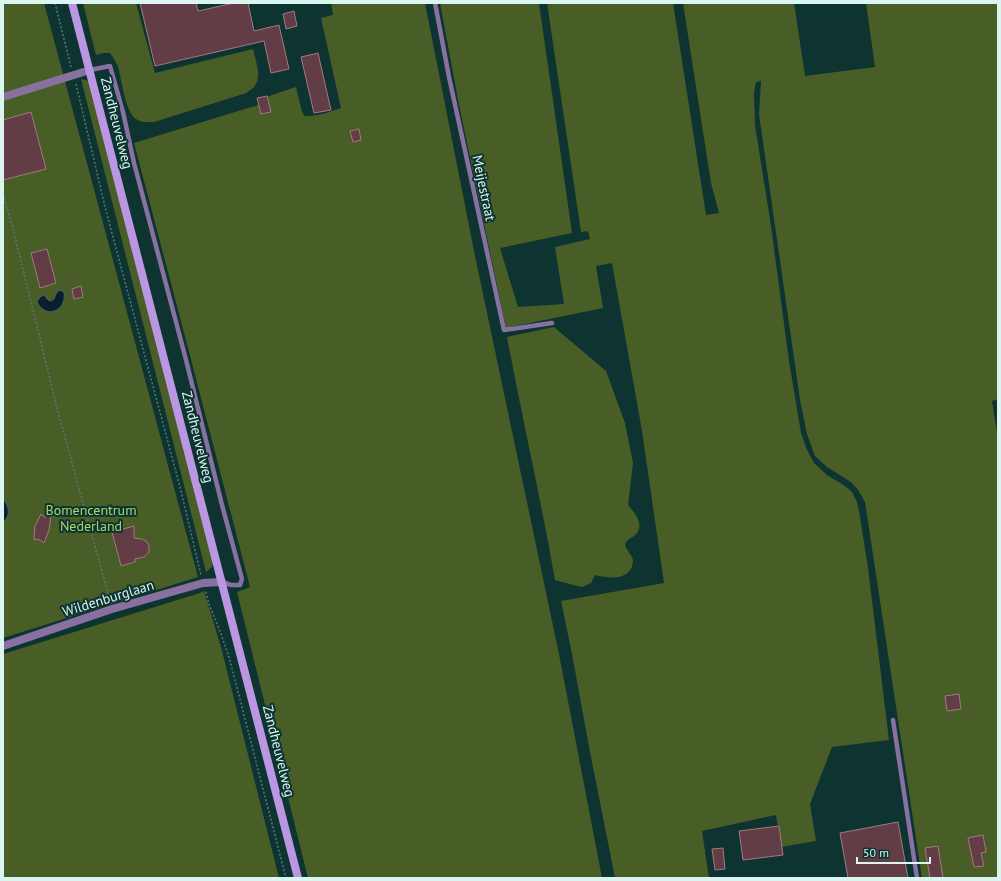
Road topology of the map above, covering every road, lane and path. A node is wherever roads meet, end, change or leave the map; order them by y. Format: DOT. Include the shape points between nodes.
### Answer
graph roads {
  1 [pos="55,3"];
  2 [pos="72,3"];
  3 [pos="435,3"];
  4 [pos="90,70"];
  5 [pos="74,75"];
  6 [pos="3,97"];
  7 [pos="3,194"];
  8 [pos="552,322"];
  9 [pos="222,582"];
  10 [pos="203,584"];
  11 [pos="112,609"];
  12 [pos="3,646"];
  13 [pos="893,720"];
  14 [pos="286,878"];
  15 [pos="298,878"];
  16 [pos="917,878"];
  1 -- 5 [label="path, Zandheuvelweg"];
  2 -- 4 [label="main road, Zandheuvelweg"];
  3 -- 8 [label="lane, Meijestraat" via="504,330"];
  4 -- 5 [label="street"];
  4 -- 9 [label="main road, Zandheuvelweg"];
  4 -- 9 [label="lane" via="110,66 185,356 242,579 240,585"];
  5 -- 6 [label="street"];
  5 -- 10 [label="path, Zandheuvelweg" via="106,211"];
  7 -- 11 [label="path" via="58,412"];
  9 -- 10 [label="street, Wildenburglaan"];
  9 -- 15 [label="main road, Zandheuvelweg"];
  10 -- 11 [label="street, Wildenburglaan"];
  10 -- 14 [label="path, Zandheuvelweg" via="229,657"];
  11 -- 12 [label="street, Wildenburglaan"];
  13 -- 16 [label="lane"];
}
